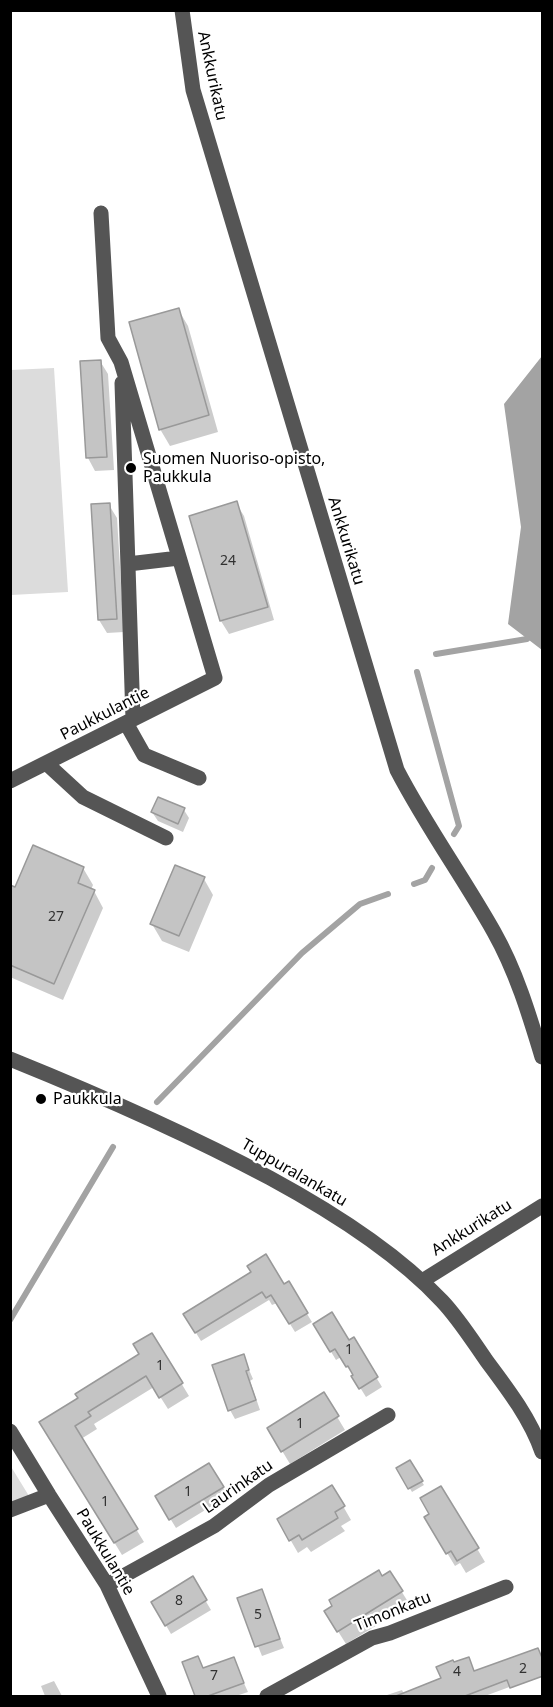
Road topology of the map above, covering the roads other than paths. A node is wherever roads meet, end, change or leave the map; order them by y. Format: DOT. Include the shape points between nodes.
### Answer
graph roads {
  1 [pos="182,10"];
  2 [pos="101,213"];
  3 [pos="121,363"];
  4 [pos="179,558"];
  5 [pos="128,564"];
  6 [pos="130,721"];
  7 [pos="46,763"];
  8 [pos="199,778"];
  9 [pos="10,781"];
  10 [pos="166,837"];
  11 [pos="543,1057"];
  12 [pos="10,1059"];
  13 [pos="543,1206"];
  14 [pos="422,1281"];
  15 [pos="388,1415"];
  16 [pos="10,1431"];
  17 [pos="543,1452"];
  18 [pos="49,1495"];
  19 [pos="10,1510"];
  20 [pos="107,1585"];
  21 [pos="506,1587"];
  22 [pos="159,1696"];
  23 [pos="267,1696"];
  1 -- 11 [label="street, Ankkurikatu" via="194,90 397,770 495,934 520,988"];
  2 -- 3 [label="street" via="108,338"];
  3 -- 4 [label="street"];
  3 -- 5 [label="street"];
  4 -- 5 [label="street"];
  4 -- 6 [label="street, Paukkulantie" via="215,678"];
  5 -- 6 [label="street"];
  6 -- 7 [label="street, Paukkulantie"];
  6 -- 8 [label="street" via="144,755"];
  7 -- 9 [label="street, Paukkulantie"];
  7 -- 10 [label="street" via="82,797"];
  12 -- 14 [label="street, Tuppuralankatu" via="205,1144 304,1197"];
  13 -- 14 [label="street, Ankkurikatu"];
  14 -- 17 [label="street, Tuppuralankatu" via="444,1303 510,1392"];
  15 -- 20 [label="street, Laurinkatu" via="269,1485 214,1526"];
  16 -- 18 [label="street, Paukkulantie"];
  18 -- 19 [label="street"];
  18 -- 20 [label="street, Paukkulantie"];
  20 -- 22 [label="street, Paukkulantie"];
  21 -- 23 [label="street, Timonkatu" via="372,1638"];
}
